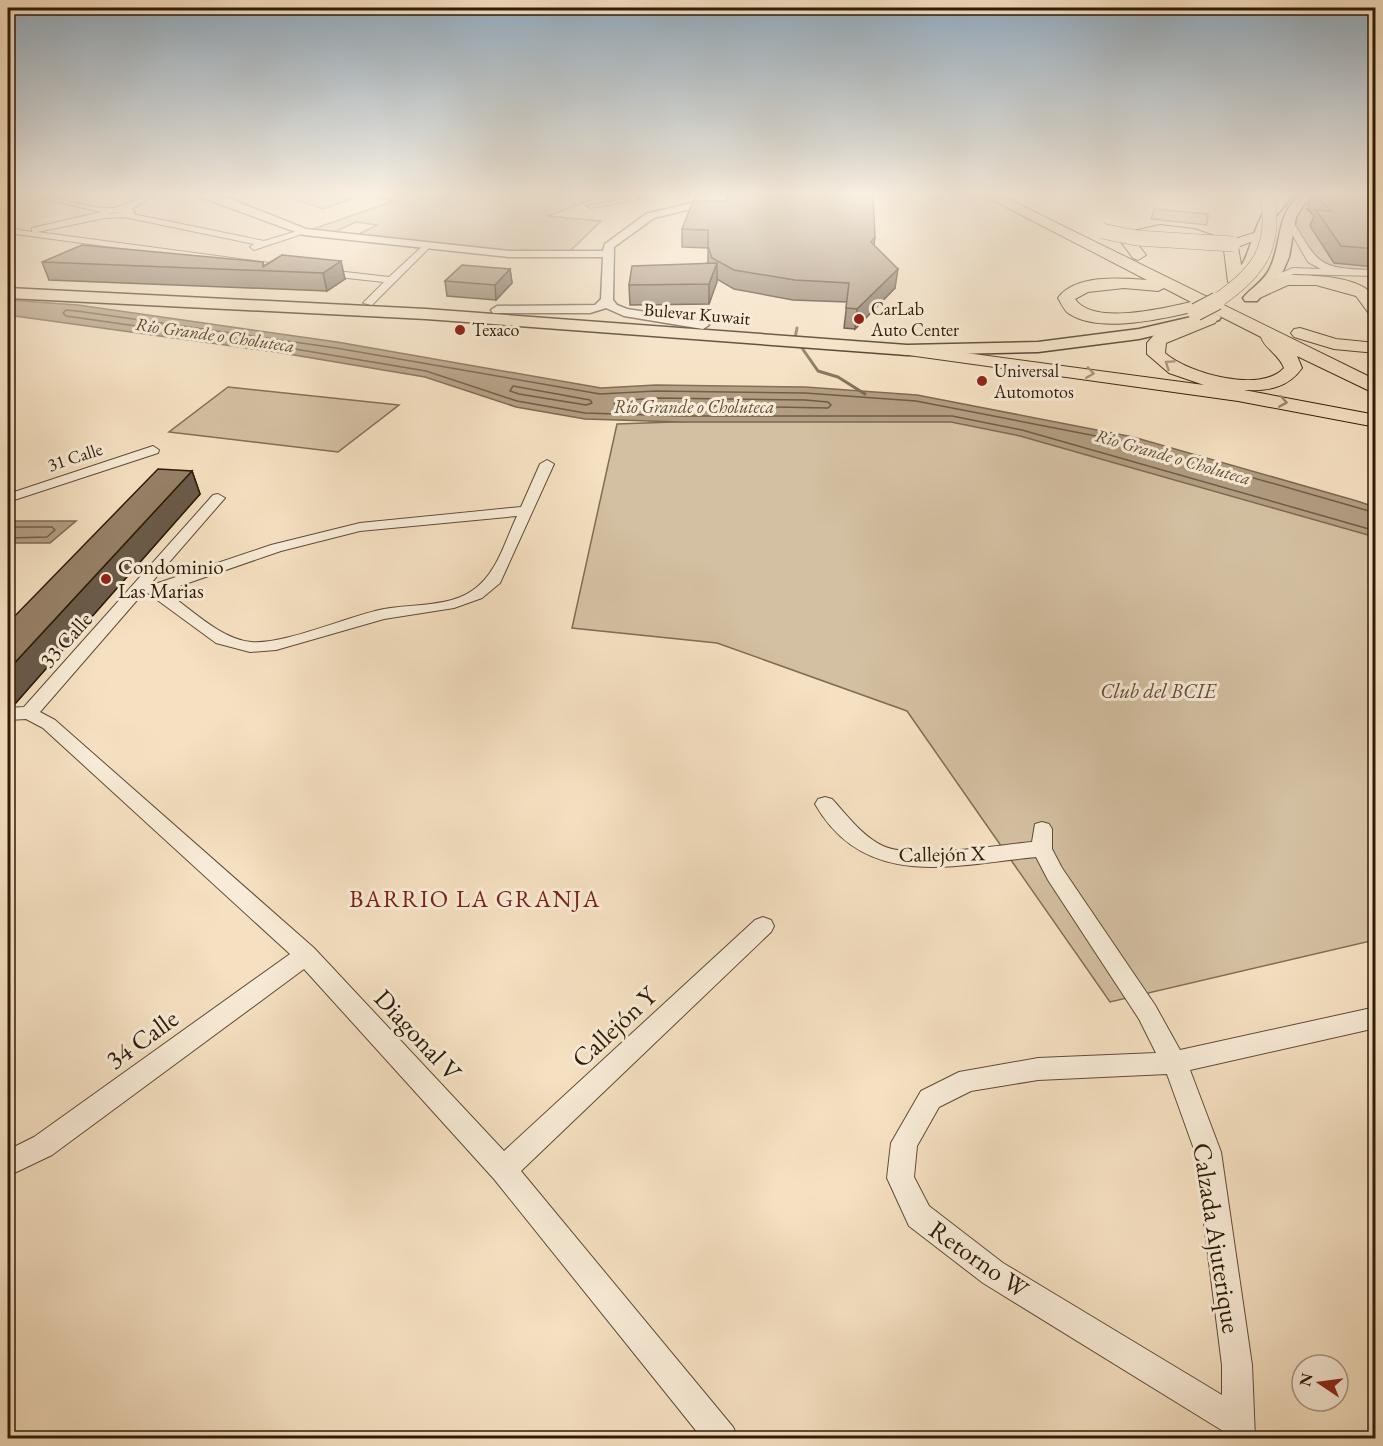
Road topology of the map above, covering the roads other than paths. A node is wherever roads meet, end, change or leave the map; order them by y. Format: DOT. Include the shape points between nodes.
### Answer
graph roads {
  1 [pos="246,261"];
  2 [pos="411,261"];
  3 [pos="608,261"];
  4 [pos="1122,261"];
  5 [pos="1147,261"];
  6 [pos="1232,261"];
  7 [pos="1251,261"];
  8 [pos="1259,261"];
  9 [pos="1274,261"];
  10 [pos="1280,261"];
  11 [pos="1314,261"];
  12 [pos="301,269"];
  13 [pos="1331,270"];
  14 [pos="312,271"];
  15 [pos="1364,272"];
  16 [pos="1376,273"];
  17 [pos="1271,274"];
  18 [pos="392,280"];
  19 [pos="8,283"];
  20 [pos="1233,285"];
  21 [pos="1376,287"];
  22 [pos="8,292"];
  23 [pos="224,295"];
  24 [pos="1252,297"];
  25 [pos="607,300"];
  26 [pos="205,302"];
  27 [pos="368,303"];
  28 [pos="497,310"];
  29 [pos="1202,311"];
  30 [pos="1376,311"];
  31 [pos="1250,318"];
  32 [pos="703,325"];
  33 [pos="760,334"];
  34 [pos="818,339"];
  35 [pos="1376,348"];
  36 [pos="907,350"];
  37 [pos="1376,376"];
  38 [pos="1376,388"];
  39 [pos="1376,421"];
  40 [pos="153,450"];
  41 [pos="547,464"];
  42 [pos="8,498"];
  43 [pos="218,498"];
  44 [pos="526,511"];
  45 [pos="149,587"];
  46 [pos="18,713"];
  47 [pos="825,804"];
  48 [pos="1042,839"];
  49 [pos="763,926"];
  50 [pos="306,955"];
  51 [pos="1376,1017"];
  52 [pos="1173,1063"];
  53 [pos="8,1163"];
  54 [pos="503,1170"];
  55 [pos="1239,1431"];
  56 [pos="722,1438"];
  1 -- 12 [label="street"];
  2 -- 18 [label="street"];
  3 -- 25 [label="street"];
  4 -- 29 [label="highway"];
  5 -- 31 [label="highway"];
  6 -- 20 [label="highway"];
  7 -- 20 [label="main road, Bulevar Kuwait"];
  8 -- 29 [label="main road, bridge" via="1239,288"];
  9 -- 17 [label="main road"];
  10 -- 17 [label="main road, Bulevar Kuwait"];
  11 -- 13 [label="street"];
  13 -- 15 [label="street"];
  13 -- 17 [label="street"];
  14 -- 18 [label="street"];
  15 -- 16 [label="street"];
  15 -- 21 [label="street"];
  17 -- 24 [label="main road, Bulevar Kuwait"];
  18 -- 27 [label="street"];
  19 -- 22 [label="main road" via="75,290 58,294"];
  19 -- 23 [label="main road, Bulevar Kuwait"];
  20 -- 29 [label="main road, Bulevar Kuwait"];
  22 -- 26 [label="main road, Bulevar Kuwait"];
  23 -- 26 [label="main road" via="99,289 88,294"];
  23 -- 27 [label="main road, Bulevar Kuwait"];
  24 -- 29 [label="main road, Bulevar Kuwait"];
  24 -- 30 [label="highway" via="1285,280 1316,280 1362,293"];
  25 -- 28 [label="street" via="599,308 590,309"];
  25 -- 32 [label="street" via="613,308 624,312"];
  26 -- 33 [label="main road, Bulevar Kuwait"];
  27 -- 28 [label="main road, Bulevar Kuwait"];
  28 -- 32 [label="main road, Bulevar Kuwait"];
  29 -- 29 [label="highway" via="1108,319 1072,308 1066,298 1076,291 1129,283 1156,286"];
  29 -- 31 [label="highway"];
  31 -- 29 [label="highway, one-way" via="1292,362 1290,374 1281,380 1265,384 1221,382 1179,371 1156,354 1160,339"];
  29 -- 34 [label="main road, Bulevar Kuwait" via="1051,339"];
  29 -- 36 [label="main road, Bulevar Kuwait" via="1139,334 1038,347"];
  31 -- 35 [label="highway" via="1334,344"];
  31 -- 37 [label="highway"];
  31 -- 38 [label="highway"];
  32 -- 33 [label="main road, Bulevar Kuwait"];
  33 -- 34 [label="main road, Bulevar Kuwait"];
  34 -- 36 [label="main road, Bulevar Kuwait"];
  36 -- 39 [label="highway, one-way" via="1238,394"];
  40 -- 42 [label="street, 31 Calle"];
  41 -- 44 [label="street"];
  43 -- 45 [label="street, 33 Calle"];
  44 -- 45 [label="street" via="360,527"];
  44 -- 45 [label="street" via="495,580 477,595 448,605 339,625 276,645 250,647 222,639"];
  45 -- 46 [label="street, 33 Calle"];
  46 -- 50 [label="street, Diagonal V" via="49,724"];
  47 -- 48 [label="street, Callejón X" via="862,843 884,855 917,858"];
  48 -- 52 [label="street, Calzada Ajuterique" via="1055,874 1147,1012"];
  49 -- 54 [label="street, Callejón Y"];
  50 -- 53 [label="street, 34 Calle" via="43,1146"];
  50 -- 54 [label="street, Diagonal V"];
  51 -- 52 [label="street, Retorno W"];
  52 -- 55 [label="street, Calzada Ajuterique" via="1208,1152 1237,1365"];
  52 -- 55 [label="street, Retorno W" via="1038,1069 968,1080 930,1099 904,1143 900,1178 919,1216 993,1273"];
  54 -- 56 [label="street, Diagonal V"];
}
